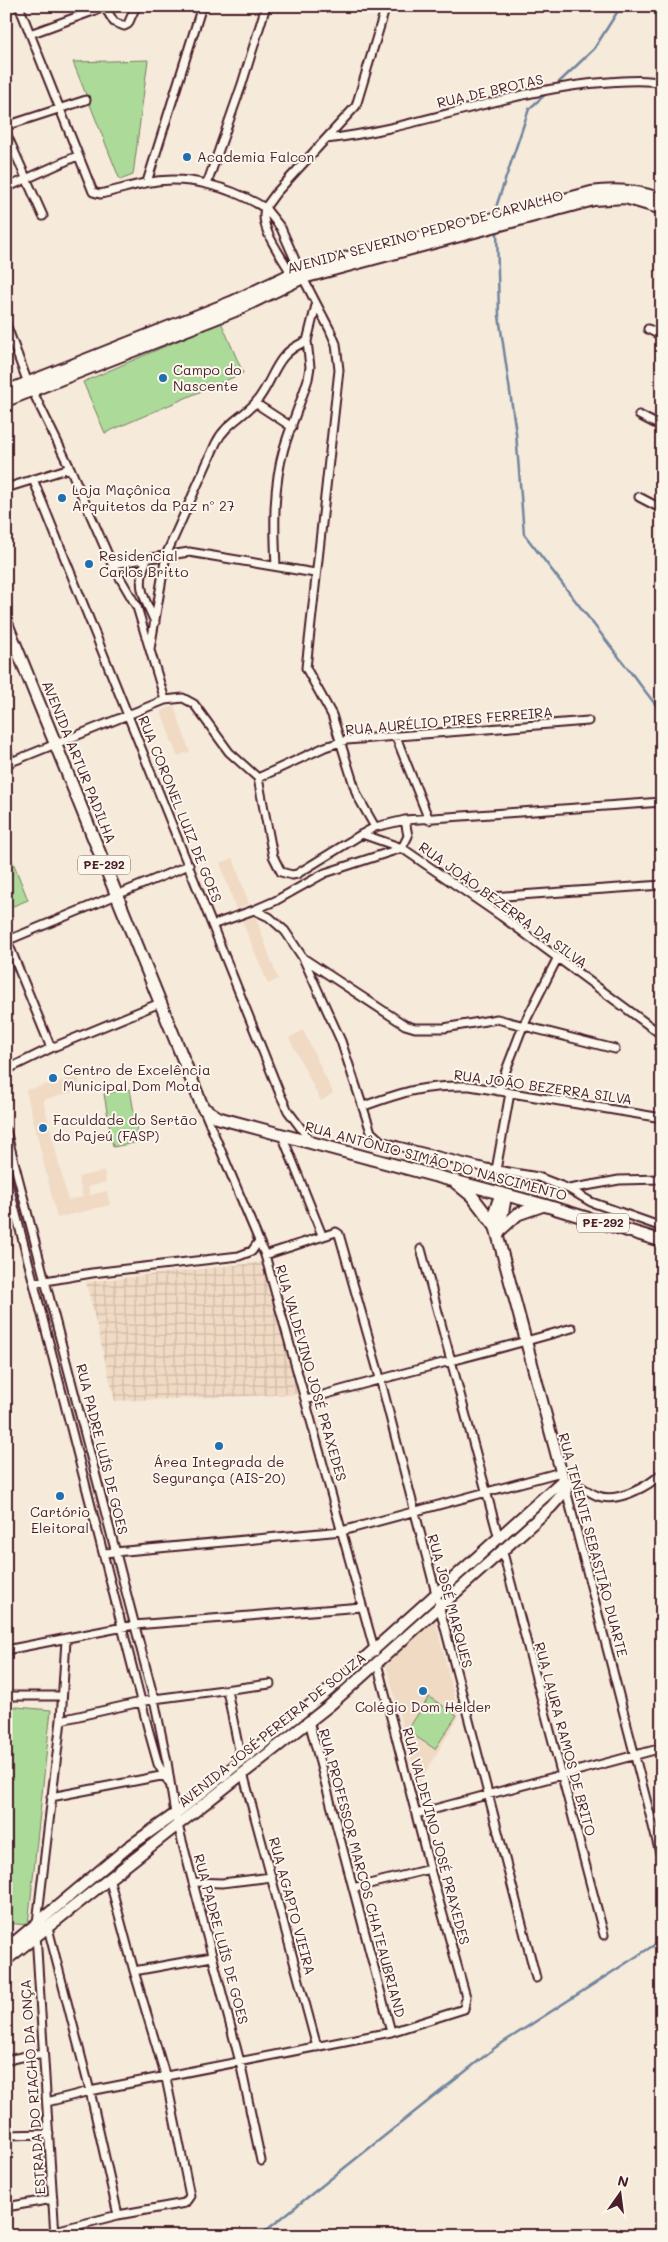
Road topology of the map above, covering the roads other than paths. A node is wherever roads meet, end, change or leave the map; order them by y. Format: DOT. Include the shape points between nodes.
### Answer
graph roads {
  1 [pos="19,6"];
  2 [pos="136,6"];
  3 [pos="202,6"];
  4 [pos="266,6"];
  5 [pos="386,6"];
  6 [pos="104,7"];
  7 [pos="30,34"];
  8 [pos="662,83"];
  9 [pos="86,100"];
  10 [pos="58,108"];
  11 [pos="6,126"];
  12 [pos="6,133"];
  13 [pos="325,139"];
  14 [pos="77,156"];
  15 [pos="26,178"];
  16 [pos="147,182"];
  17 [pos="207,184"];
  18 [pos="6,188"];
  19 [pos="662,199"];
  20 [pos="266,208"];
  21 [pos="662,209"];
  22 [pos="43,216"];
  23 [pos="502,221"];
  24 [pos="297,274"];
  25 [pos="316,305"];
  26 [pos="6,324"];
  27 [pos="648,329"];
  28 [pos="662,336"];
  29 [pos="307,341"];
  30 [pos="35,385"];
  31 [pos="6,391"];
  32 [pos="6,401"];
  33 [pos="255,403"];
  34 [pos="638,415"];
  35 [pos="292,427"];
  36 [pos="662,427"];
  37 [pos="70,468"];
  38 [pos="33,480"];
  39 [pos="6,488"];
  40 [pos="639,497"];
  41 [pos="662,510"];
  42 [pos="166,555"];
  43 [pos="147,559"];
  44 [pos="112,564"];
  45 [pos="276,566"];
  46 [pos="315,573"];
  47 [pos="6,622"];
  48 [pos="155,622"];
  49 [pos="150,649"];
  50 [pos="165,700"];
  51 [pos="128,714"];
  52 [pos="588,721"];
  53 [pos="396,736"];
  54 [pos="56,742"];
  55 [pos="341,742"];
  56 [pos="6,750"];
  57 [pos="9,762"];
  58 [pos="258,778"];
  59 [pos="662,802"];
  60 [pos="405,820"];
  61 [pos="429,820"];
  62 [pos="375,827"];
  63 [pos="362,834"];
  64 [pos="402,848"];
  65 [pos="188,865"];
  66 [pos="662,885"];
  67 [pos="116,895"];
  68 [pos="505,896"];
  69 [pos="476,898"];
  70 [pos="254,910"];
  71 [pos="501,916"];
  72 [pos="212,925"];
  73 [pos="7,939"];
  74 [pos="304,958"];
  75 [pos="557,959"];
  76 [pos="160,1003"];
  77 [pos="523,1026"];
  78 [pos="661,1032"];
  79 [pos="51,1048"];
  80 [pos="615,1049"];
  81 [pos="6,1070"];
  82 [pos="498,1091"];
  83 [pos="510,1093"];
  84 [pos="364,1106"];
  85 [pos="203,1108"];
  86 [pos="662,1118"];
  87 [pos="6,1131"];
  88 [pos="282,1135"];
  89 [pos="312,1143"];
  90 [pos="496,1170"];
  91 [pos="6,1175"];
  92 [pos="662,1179"];
  93 [pos="453,1180"];
  94 [pos="570,1189"];
  95 [pos="501,1192"];
  96 [pos="544,1205"];
  97 [pos="16,1215"];
  98 [pos="6,1218"];
  99 [pos="662,1227"];
  100 [pos="497,1231"];
  101 [pos="322,1235"];
  102 [pos="259,1241"];
  103 [pos="662,1241"];
  104 [pos="421,1249"];
  105 [pos="265,1255"];
  106 [pos="46,1280"];
  107 [pos="34,1283"];
  108 [pos="572,1328"];
  109 [pos="524,1342"];
  110 [pos="452,1361"];
  111 [pos="380,1378"];
  112 [pos="306,1400"];
  113 [pos="662,1472"];
  114 [pos="565,1481"];
  115 [pos="487,1491"];
  116 [pos="414,1513"];
  117 [pos="342,1532"];
  118 [pos="499,1539"];
  119 [pos="502,1549"];
  120 [pos="116,1551"];
  121 [pos="104,1553"];
  122 [pos="436,1594"];
  123 [pos="439,1606"];
  124 [pos="362,1607"];
  125 [pos="134,1624"];
  126 [pos="122,1628"];
  127 [pos="66,1640"];
  128 [pos="6,1650"];
  129 [pos="375,1652"];
  130 [pos="377,1663"];
  131 [pos="270,1684"];
  132 [pos="227,1690"];
  133 [pos="6,1696"];
  134 [pos="62,1696"];
  135 [pos="154,1699"];
  136 [pos="141,1702"];
  137 [pos="60,1720"];
  138 [pos="310,1721"];
  139 [pos="662,1748"];
  140 [pos="633,1756"];
  141 [pos="241,1760"];
  142 [pos="243,1773"];
  143 [pos="166,1775"];
  144 [pos="562,1775"];
  145 [pos="488,1794"];
  146 [pos="51,1797"];
  147 [pos="416,1814"];
  148 [pos="176,1818"];
  149 [pos="662,1861"];
  150 [pos="430,1869"];
  151 [pos="272,1877"];
  152 [pos="109,1878"];
  153 [pos="193,1882"];
  154 [pos="353,1888"];
  155 [pos="37,1925"];
  156 [pos="48,1928"];
  157 [pos="6,1934"];
  158 [pos="604,1935"];
  159 [pos="36,1936"];
  160 [pos="17,1947"];
  161 [pos="6,1949"];
  162 [pos="212,1957"];
  163 [pos="6,1960"];
  164 [pos="134,1971"];
  165 [pos="536,1978"];
  166 [pos="391,2032"];
  167 [pos="317,2047"];
  168 [pos="43,2053"];
  169 [pos="6,2060"];
  170 [pos="240,2062"];
  171 [pos="166,2078"];
  172 [pos="90,2091"];
  173 [pos="47,2102"];
  174 [pos="49,2134"];
  175 [pos="6,2135"];
  176 [pos="260,2161"];
  177 [pos="53,2199"];
  178 [pos="6,2207"];
  179 [pos="118,2215"];
  180 [pos="55,2234"];
  1 -- 7 [label="street"];
  2 -- 6 [label="street" via="124,26 117,24"];
  3 -- 16 [label="street"];
  4 -- 17 [label="street"];
  5 -- 13 [label="street" via="356,106"];
  6 -- 7 [label="street"];
  7 -- 10 [label="street"];
  8 -- 13 [label="street, RUA DE BROTAS" via="636,81 558,88 376,132"];
  9 -- 10 [label="street"];
  10 -- 11 [label="street"];
  10 -- 14 [label="street"];
  12 -- 15 [label="street"];
  13 -- 20 [label="street"];
  14 -- 15 [label="street"];
  14 -- 16 [label="street" via="90,189 96,194"];
  15 -- 18 [label="street"];
  15 -- 22 [label="street"];
  16 -- 17 [label="street"];
  17 -- 20 [label="street" via="238,193"];
  19 -- 23 [label="street, AVENIDA SEVERINO PEDRO DE CARVALHO" via="646,193 608,189"];
  20 -- 24 [label="street" via="281,228"];
  20 -- 24 [label="street" via="263,214 266,229"];
  21 -- 23 [label="street, AVENIDA SEVERINO PEDRO DE CARVALHO" via="642,202 609,198"];
  23 -- 24 [label="street, AVENIDA SEVERINO PEDRO DE CARVALHO"];
  24 -- 25 [label="street"];
  24 -- 30 [label="street, AVENIDA SEVERINO PEDRO DE CARVALHO" via="235,311"];
  25 -- 29 [label="street"];
  25 -- 46 [label="street" via="336,344 339,370"];
  26 -- 30 [label="street"];
  27 -- 28 [label="street"];
  29 -- 33 [label="street" via="285,353"];
  29 -- 35 [label="street" via="308,379"];
  30 -- 31 [label="street, AVENIDA SEVERINO PEDRO DE CARVALHO"];
  30 -- 32 [label="street, AVENIDA SEVERINO PEDRO DE CARVALHO"];
  30 -- 37 [label="street"];
  33 -- 35 [label="street"];
  33 -- 42 [label="street" via="220,434"];
  34 -- 36 [label="street"];
  35 -- 45 [label="street" via="279,473 274,516"];
  37 -- 38 [label="street"];
  37 -- 44 [label="street"];
  38 -- 39 [label="street"];
  38 -- 51 [label="street, RUA CORONEL LUIZ DE GOES"];
  40 -- 41 [label="street"];
  42 -- 43 [label="street"];
  42 -- 45 [label="street" via="189,552"];
  42 -- 48 [label="street"];
  43 -- 44 [label="street"];
  43 -- 48 [label="street" via="140,584"];
  44 -- 49 [label="street" via="137,607"];
  45 -- 46 [label="street"];
  46 -- 55 [label="street" via="306,668 332,716"];
  47 -- 54 [label="main road, AVENIDA ARTUR PADILHA / PE-292"];
  48 -- 49 [label="street"];
  49 -- 50 [label="street"];
  50 -- 51 [label="street"];
  50 -- 58 [label="street" via="183,698 196,706 229,752"];
  51 -- 54 [label="street"];
  51 -- 65 [label="street, RUA CORONEL LUIZ DE GOES"];
  52 -- 53 [label="street, RUA AURÉLIO PIRES FERREIRA"];
  53 -- 55 [label="street, RUA AURÉLIO PIRES FERREIRA"];
  53 -- 61 [label="street"];
  54 -- 57 [label="street"];
  54 -- 67 [label="main road, AVENIDA ARTUR PADILHA / PE-292"];
  55 -- 58 [label="street, RUA AURÉLIO PIRES FERREIRA"];
  55 -- 62 [label="street" via="358,795"];
  56 -- 57 [label="street"];
  58 -- 63 [label="street" via="273,856 285,874 304,871"];
  59 -- 61 [label="street"];
  60 -- 61 [label="street"];
  60 -- 62 [label="street"];
  60 -- 64 [label="street" via="408,836"];
  62 -- 63 [label="street"];
  63 -- 64 [label="street, RUA JOÃO BEZERRA DA SILVA"];
  64 -- 69 [label="street, RUA JOÃO BEZERRA DA SILVA"];
  64 -- 70 [label="street" via="325,873"];
  65 -- 67 [label="street"];
  65 -- 72 [label="street, RUA CORONEL LUIZ DE GOES"];
  66 -- 68 [label="street"];
  67 -- 73 [label="street"];
  67 -- 76 [label="main road, AVENIDA ARTUR PADILHA / PE-292"];
  68 -- 69 [label="street"];
  68 -- 71 [label="street"];
  69 -- 71 [label="street, RUA JOÃO BEZERRA DA SILVA"];
  70 -- 72 [label="street"];
  70 -- 74 [label="street" via="285,932"];
  71 -- 75 [label="street, RUA JOÃO BEZERRA DA SILVA"];
  72 -- 89 [label="street, RUA CORONEL LUIZ DE GOES" via="288,1112"];
  73 -- 79 [label="street"];
  74 -- 77 [label="street" via="405,1025 424,1028 460,1026 492,1018"];
  74 -- 84 [label="street"];
  75 -- 77 [label="street"];
  75 -- 78 [label="street, RUA JOÃO BEZERRA DA SILVA"];
  76 -- 79 [label="street"];
  76 -- 85 [label="main road, AVENIDA ARTUR PADILHA / PE-292"];
  77 -- 80 [label="street"];
  77 -- 82 [label="street"];
  79 -- 81 [label="street"];
  82 -- 83 [label="street, RUA JOÃO BEZERRA SILVA"];
  82 -- 84 [label="street, RUA JOÃO BEZERRA SILVA" via="470,1086 434,1086"];
  83 -- 86 [label="street, RUA JOÃO BEZERRA SILVA"];
  83 -- 90 [label="street"];
  84 -- 90 [label="street" via="371,1132 381,1141"];
  85 -- 88 [label="main road, RUA ANTÔNIO SIMÃO DO NASCIMENTO / PE-292" via="219,1118"];
  85 -- 102 [label="street, RUA VALDEVINO JOSÉ PRAXEDES"];
  87 -- 106 [label="street, RUA PADRE LUÍS DE GOES"];
  88 -- 89 [label="main road, RUA ANTÔNIO SIMÃO DO NASCIMENTO / PE-292"];
  88 -- 101 [label="street"];
  89 -- 93 [label="main road, RUA ANTÔNIO SIMÃO DO NASCIMENTO / PE-292"];
  90 -- 94 [label="street" via="538,1177"];
  91 -- 97 [label="street, RUA PADRE LUÍS DE GOES"];
  92 -- 94 [label="street" via="619,1180"];
  93 -- 95 [label="main road, RUA ANTÔNIO SIMÃO DO NASCIMENTO / PE-292"];
  93 -- 100 [label="main road" via="472,1196"];
  94 -- 99 [label="street" via="591,1202"];
  95 -- 96 [label="main road, RUA ANTÔNIO SIMÃO DO NASCIMENTO / PE-292"];
  95 -- 100 [label="street, RUA TENENTE SEBASTIÃO DUARTE" via="493,1215"];
  96 -- 100 [label="main road" via="518,1214"];
  96 -- 103 [label="main road, RUA ANTÔNIO SIMÃO DO NASCIMENTO / PE-292"];
  97 -- 98 [label="street"];
  97 -- 107 [label="street, RUA PADRE LUÍS DE GOES"];
  100 -- 109 [label="street, RUA TENENTE SEBASTIÃO DUARTE"];
  101 -- 105 [label="street"];
  101 -- 111 [label="street, RUA JOSÉ MARQUES" via="339,1234"];
  102 -- 105 [label="street, RUA VALDEVINO JOSÉ PRAXEDES"];
  102 -- 106 [label="street" via="252,1251 239,1256"];
  104 -- 110 [label="street"];
  105 -- 112 [label="street, RUA VALDEVINO JOSÉ PRAXEDES"];
  106 -- 107 [label="street"];
  106 -- 120 [label="street, RUA PADRE LUÍS DE GOES"];
  107 -- 121 [label="street, RUA PADRE LUÍS DE GOES"];
  108 -- 109 [label="street"];
  109 -- 110 [label="street"];
  109 -- 114 [label="street, RUA TENENTE SEBASTIÃO DUARTE"];
  110 -- 111 [label="street"];
  110 -- 115 [label="street"];
  111 -- 112 [label="street"];
  111 -- 116 [label="street, RUA JOSÉ MARQUES"];
  112 -- 117 [label="street, RUA VALDEVINO JOSÉ PRAXEDES"];
  113 -- 114 [label="street" via="649,1484 613,1497 596,1496 581,1485"];
  114 -- 115 [label="street"];
  114 -- 118 [label="street, AVENIDA JOSÉ PEREIRA DE SOUZA"];
  114 -- 119 [label="street, AVENIDA JOSÉ PEREIRA DE SOUZA" via="554,1504"];
  114 -- 140 [label="street, RUA TENENTE SEBASTIÃO DUARTE"];
  115 -- 116 [label="street"];
  115 -- 118 [label="street"];
  116 -- 117 [label="street"];
  116 -- 122 [label="street, RUA JOSÉ MARQUES"];
  117 -- 120 [label="street"];
  117 -- 124 [label="street, RUA VALDEVINO JOSÉ PRAXEDES"];
  118 -- 122 [label="street, AVENIDA JOSÉ PEREIRA DE SOUZA"];
  119 -- 123 [label="street, AVENIDA JOSÉ PEREIRA DE SOUZA"];
  119 -- 144 [label="street, RUA LAURA RAMOS DE BRITO"];
  120 -- 121 [label="street"];
  120 -- 125 [label="street, RUA PADRE LUÍS DE GOES"];
  121 -- 126 [label="street, RUA PADRE LUÍS DE GOES"];
  122 -- 123 [label="street, RUA JOSÉ MARQUES"];
  122 -- 129 [label="street, AVENIDA JOSÉ PEREIRA DE SOUZA"];
  123 -- 130 [label="street, AVENIDA JOSÉ PEREIRA DE SOUZA"];
  123 -- 145 [label="street, RUA JOSÉ MARQUES"];
  124 -- 125 [label="street"];
  124 -- 129 [label="street, RUA VALDEVINO JOSÉ PRAXEDES"];
  125 -- 126 [label="street"];
  125 -- 135 [label="street, RUA PADRE LUÍS DE GOES"];
  126 -- 127 [label="street"];
  126 -- 136 [label="street, RUA PADRE LUÍS DE GOES"];
  127 -- 128 [label="street"];
  127 -- 134 [label="street, ESTRADA DO RIACHO DA ONÇA"];
  129 -- 141 [label="street, AVENIDA JOSÉ PEREIRA DE SOUZA"];
  130 -- 138 [label="street, AVENIDA JOSÉ PEREIRA DE SOUZA"];
  130 -- 147 [label="street, RUA VALDEVINO JOSÉ PRAXEDES"];
  131 -- 132 [label="street"];
  132 -- 135 [label="street"];
  132 -- 141 [label="street"];
  133 -- 134 [label="street"];
  134 -- 137 [label="street, ESTRADA DO RIACHO DA ONÇA"];
  135 -- 136 [label="street"];
  135 -- 143 [label="street, RUA PADRE LUÍS DE GOES"];
  136 -- 137 [label="street"];
  136 -- 143 [label="street, RUA PADRE LUÍS DE GOES"];
  137 -- 146 [label="street, ESTRADA DO RIACHO DA ONÇA"];
  138 -- 142 [label="street, AVENIDA JOSÉ PEREIRA DE SOUZA"];
  138 -- 154 [label="street, RUA PROFESSOR MARCOS CHATEAUBRIAND"];
  139 -- 140 [label="street"];
  140 -- 144 [label="street"];
  140 -- 149 [label="street, RUA TENENTE SEBASTIÃO DUARTE"];
  141 -- 148 [label="street, AVENIDA JOSÉ PEREIRA DE SOUZA"];
  142 -- 148 [label="street, AVENIDA JOSÉ PEREIRA DE SOUZA"];
  142 -- 151 [label="street, RUA AGAPTO VIEIRA"];
  143 -- 146 [label="street"];
  143 -- 148 [label="street, RUA PADRE LUÍS DE GOES"];
  144 -- 145 [label="street"];
  144 -- 158 [label="street, RUA LAURA RAMOS DE BRITO"];
  145 -- 147 [label="street"];
  145 -- 165 [label="street, RUA JOSÉ MARQUES"];
  146 -- 155 [label="street, ESTRADA DO RIACHO DA ONÇA"];
  147 -- 150 [label="street, RUA VALDEVINO JOSÉ PRAXEDES"];
  148 -- 152 [label="street, AVENIDA JOSÉ PEREIRA DE SOUZA"];
  148 -- 153 [label="street, RUA PADRE LUÍS DE GOES"];
  148 -- 155 [label="street, AVENIDA JOSÉ PEREIRA DE SOUZA" via="127,1848"];
  150 -- 154 [label="street"];
  150 -- 166 [label="street, RUA VALDEVINO JOSÉ PRAXEDES" via="466,2006 460,2012"];
  151 -- 153 [label="street" via="222,1883"];
  151 -- 167 [label="street, RUA AGAPTO VIEIRA"];
  152 -- 156 [label="street, AVENIDA JOSÉ PEREIRA DE SOUZA"];
  152 -- 164 [label="street"];
  153 -- 162 [label="street, RUA PADRE LUÍS DE GOES"];
  154 -- 166 [label="street, RUA PROFESSOR MARCOS CHATEAUBRIAND"];
  155 -- 159 [label="street, ESTRADA DO RIACHO DA ONÇA"];
  155 -- 160 [label="street, AVENIDA JOSÉ PEREIRA DE SOUZA"];
  156 -- 159 [label="street, AVENIDA JOSÉ PEREIRA DE SOUZA"];
  156 -- 172 [label="street"];
  157 -- 160 [label="street"];
  159 -- 160 [label="street, AVENIDA JOSÉ PEREIRA DE SOUZA"];
  159 -- 168 [label="street, ESTRADA DO RIACHO DA ONÇA"];
  160 -- 161 [label="street, AVENIDA JOSÉ PEREIRA DE SOUZA"];
  160 -- 163 [label="street, AVENIDA JOSÉ PEREIRA DE SOUZA"];
  162 -- 164 [label="street"];
  162 -- 170 [label="street, RUA PADRE LUÍS DE GOES"];
  164 -- 171 [label="street"];
  166 -- 167 [label="street"];
  167 -- 170 [label="street"];
  168 -- 169 [label="street"];
  168 -- 173 [label="street, ESTRADA DO RIACHO DA ONÇA"];
  170 -- 171 [label="street"];
  170 -- 176 [label="street, RUA PADRE LUÍS DE GOES"];
  171 -- 172 [label="street"];
  171 -- 179 [label="street" via="189,2200"];
  172 -- 173 [label="street"];
  172 -- 179 [label="street"];
  173 -- 174 [label="street, ESTRADA DO RIACHO DA ONÇA"];
  174 -- 175 [label="street"];
  174 -- 177 [label="street, ESTRADA DO RIACHO DA ONÇA"];
  177 -- 178 [label="street"];
  177 -- 180 [label="street, ESTRADA DO RIACHO DA ONÇA"];
  179 -- 180 [label="street"];
}
